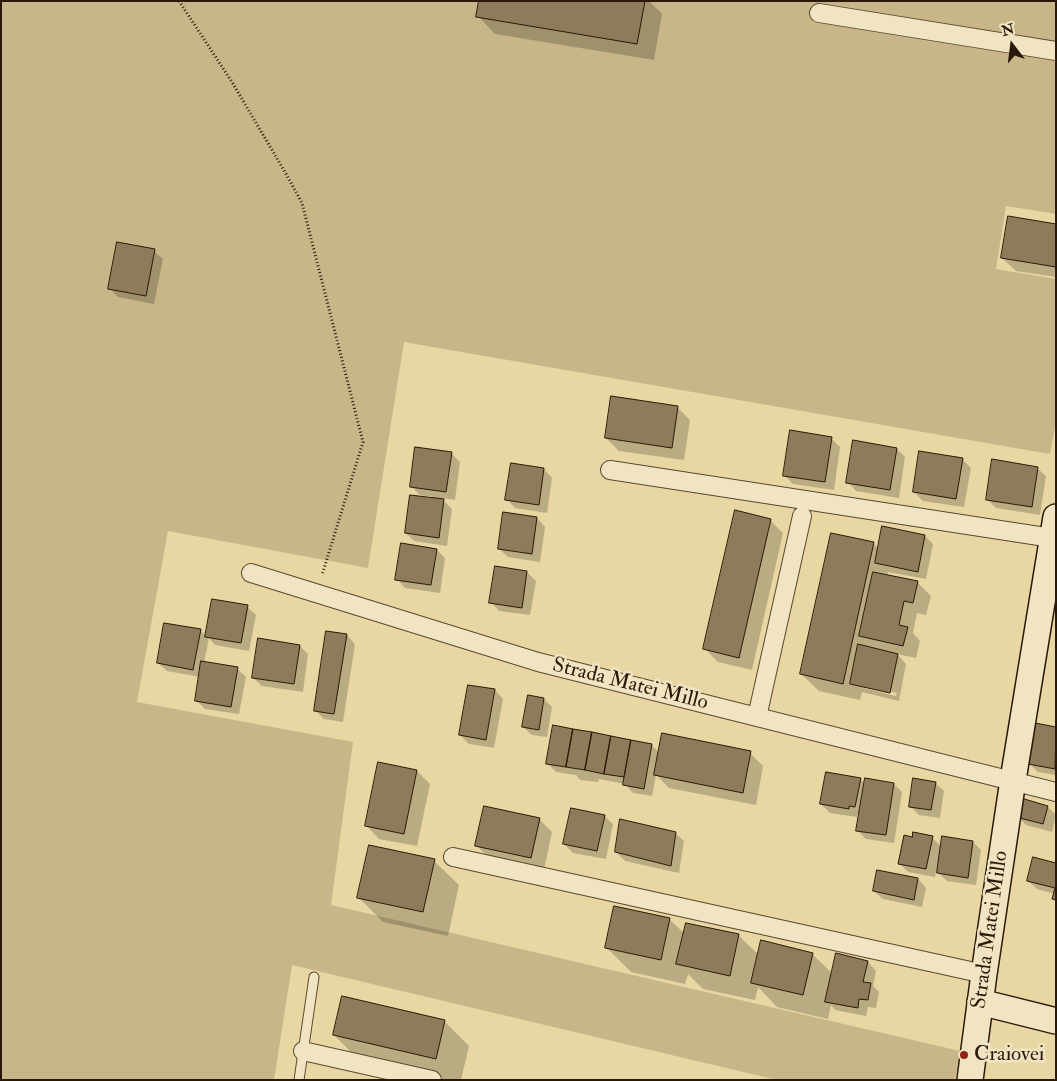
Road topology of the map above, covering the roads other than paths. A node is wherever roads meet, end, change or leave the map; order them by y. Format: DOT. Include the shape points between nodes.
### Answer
graph roads {
  1 [pos="818,13"];
  2 [pos="1056,51"];
  3 [pos="610,470"];
  4 [pos="802,516"];
  5 [pos="1054,528"];
  6 [pos="251,573"];
  7 [pos="757,717"];
  8 [pos="1013,780"];
  9 [pos="1056,792"];
  10 [pos="453,857"];
  11 [pos="984,974"];
  12 [pos="314,977"];
  13 [pos="980,1002"];
  14 [pos="1056,1021"];
  15 [pos="303,1051"];
  16 [pos="298,1080"];
  17 [pos="432,1080"];
  18 [pos="970,1080"];
  1 -- 2 [label="street"];
  3 -- 5 [label="street"];
  4 -- 7 [label="street"];
  5 -- 8 [label="street, Strada Matei Millo"];
  6 -- 7 [label="street, Strada Matei Millo" via="538,662"];
  7 -- 8 [label="street, Strada Matei Millo"];
  8 -- 9 [label="street"];
  8 -- 11 [label="street, Strada Matei Millo"];
  10 -- 11 [label="street"];
  11 -- 13 [label="street, Strada Matei Millo"];
  12 -- 15 [label="lane"];
  13 -- 14 [label="street"];
  13 -- 18 [label="street, Strada Matei Millo"];
  15 -- 16 [label="lane"];
  15 -- 17 [label="street"];
}
